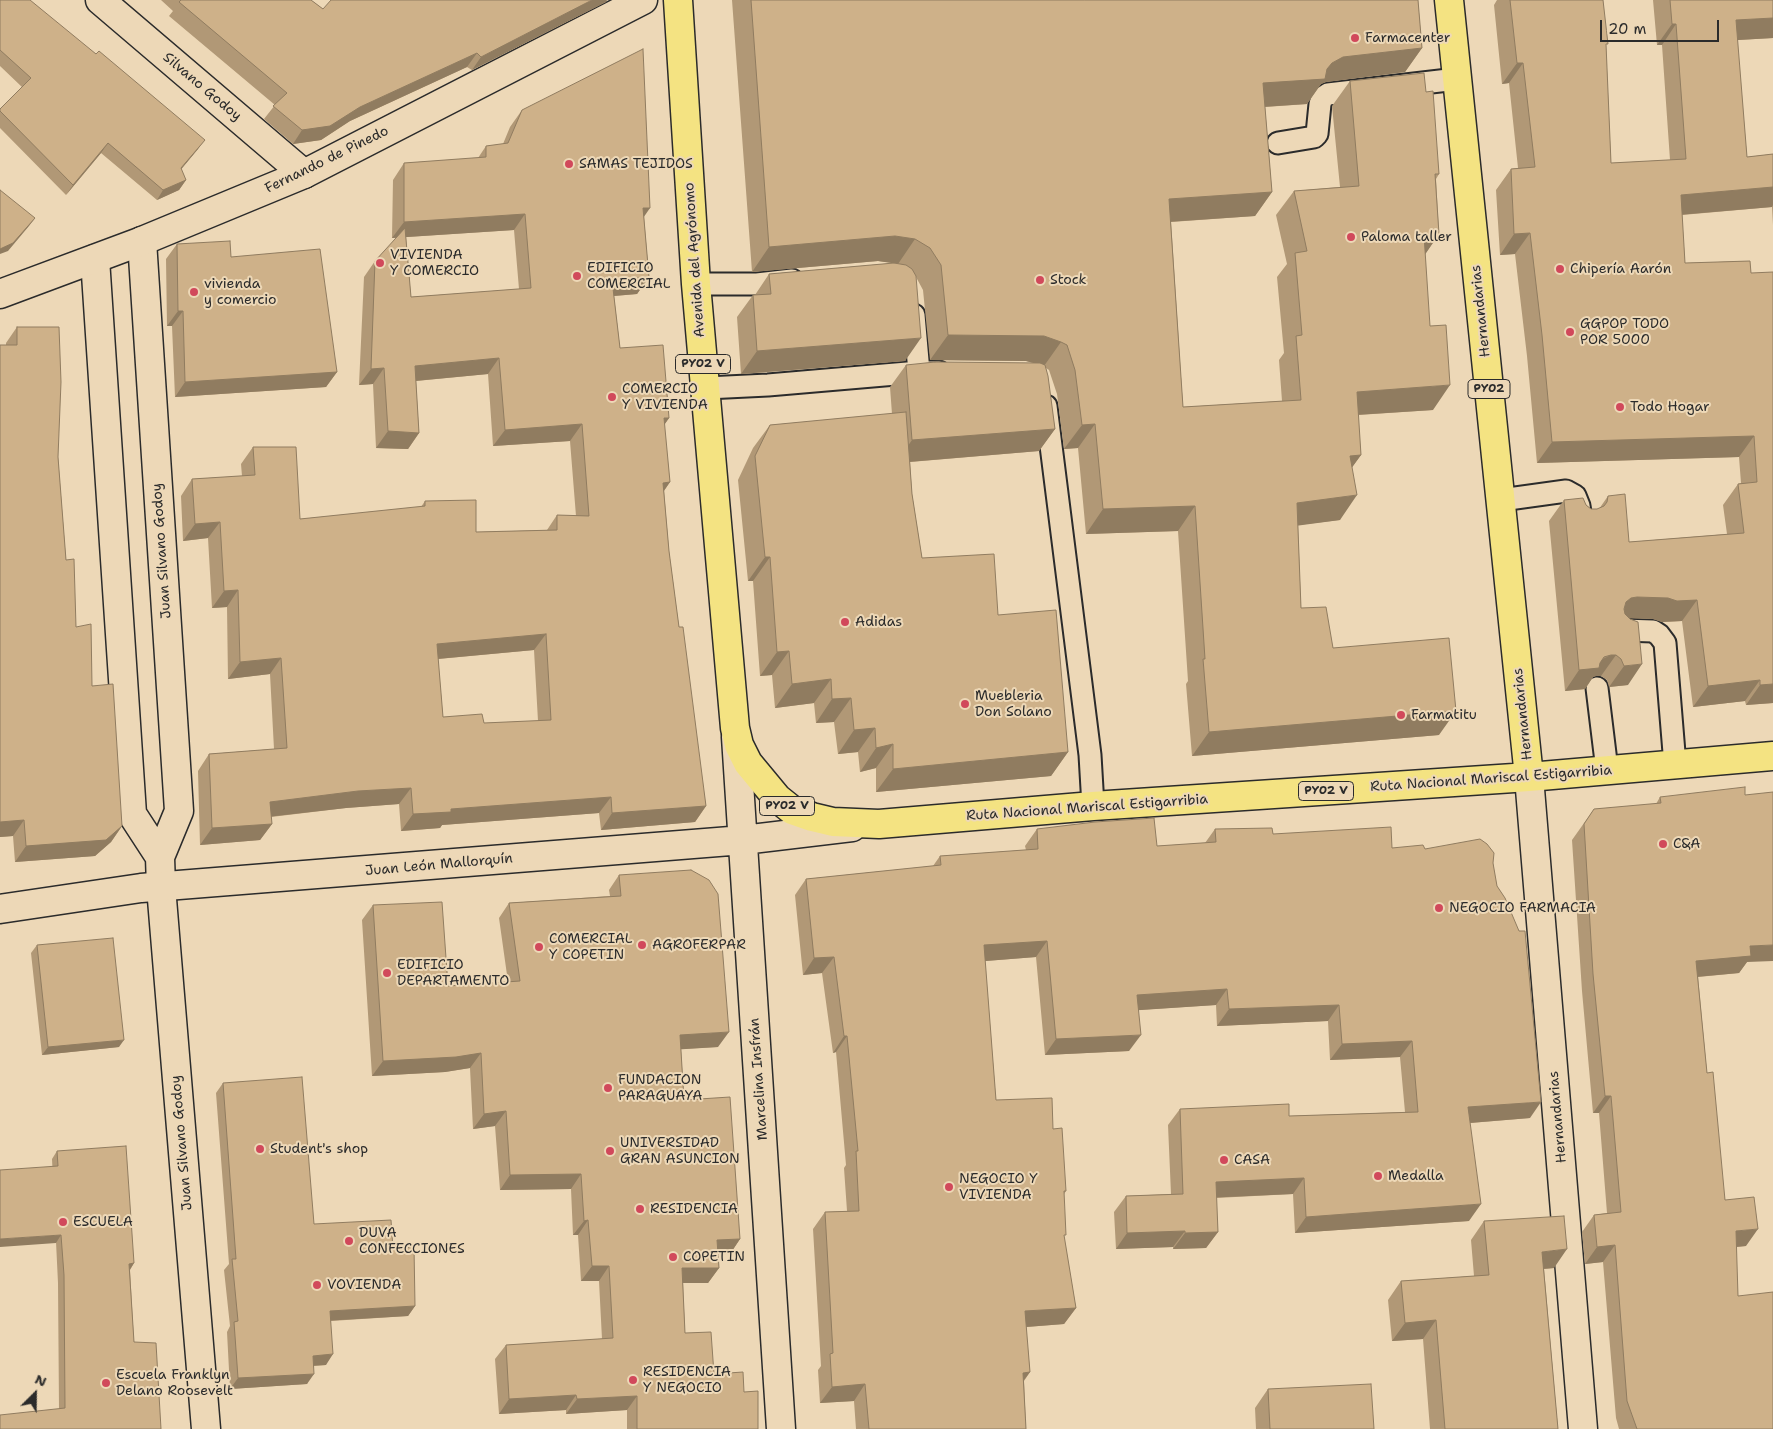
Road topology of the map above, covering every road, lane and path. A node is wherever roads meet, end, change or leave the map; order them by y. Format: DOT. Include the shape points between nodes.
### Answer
graph roads {
  1 [pos="100,0"];
  2 [pos="643,0"];
  3 [pos="678,0"];
  4 [pos="1449,0"];
  5 [pos="1457,79"];
  6 [pos="1278,143"];
  7 [pos="304,174"];
  8 [pos="142,241"];
  9 [pos="95,259"];
  10 [pos="812,278"];
  11 [pos="696,284"];
  12 [pos="0,294"];
  13 [pos="912,295"];
  14 [pos="919,372"];
  15 [pos="958,372"];
  16 [pos="1043,387"];
  17 [pos="706,388"];
  18 [pos="1501,500"];
  19 [pos="1581,518"];
  20 [pos="1622,630"];
  21 [pos="1597,688"];
  22 [pos="735,728"];
  23 [pos="1773,756"];
  24 [pos="1675,765"];
  25 [pos="1607,770"];
  26 [pos="1529,777"];
  27 [pos="1093,806"];
  28 [pos="879,824"];
  29 [pos="743,840"];
  30 [pos="160,857"];
  31 [pos="161,887"];
  32 [pos="0,909"];
  33 [pos="206,1429"];
  34 [pos="781,1429"];
  35 [pos="1583,1429"];
  1 -- 7 [label="main road, Silvano Godoy"];
  2 -- 7 [label="main road, Fernando de Pinedo"];
  3 -- 11 [label="highway, Avenida del Agrónomo / PY02 V"];
  4 -- 5 [label="highway, Hernandarias / PY02"];
  5 -- 6 [label="lane" via="1328,94 1320,104 1314,137"];
  5 -- 18 [label="highway, Hernandarias / PY02"];
  7 -- 8 [label="main road, Fernando de Pinedo"];
  8 -- 9 [label="main road, Fernando de Pinedo"];
  8 -- 30 [label="main road, Juan Silvano Godoy" via="179,811"];
  9 -- 12 [label="main road, Fernando de Pinedo"];
  9 -- 30 [label="main road" via="132,814"];
  10 -- 11 [label="lane" via="757,284"];
  11 -- 17 [label="highway, Avenida del Agrónomo / PY02 V"];
  13 -- 14 [label="lane"];
  14 -- 15 [label="lane"];
  14 -- 17 [label="lane" via="768,386"];
  16 -- 27 [label="lane" via="1090,755"];
  17 -- 22 [label="highway, Avenida del Agrónomo / PY02 V"];
  18 -- 19 [label="lane" via="1566,491 1575,496"];
  18 -- 26 [label="highway, Hernandarias / PY02"];
  20 -- 24 [label="lane" via="1653,631 1665,643"];
  21 -- 25 [label="lane"];
  22 -- 28 [label="highway, PY02 V" via="748,764 777,798 792,810 833,822"];
  22 -- 29 [label="main road, Marcelina Insfrán"];
  23 -- 24 [label="highway, Ruta Nacional Mariscal Estigarribia / PY02 V"];
  24 -- 25 [label="highway, Ruta Nacional Mariscal Estigarribia / PY02 V"];
  25 -- 26 [label="highway, Ruta Nacional Mariscal Estigarribia / PY02 V"];
  26 -- 27 [label="highway, Ruta Nacional Mariscal Estigarribia / PY02 V"];
  26 -- 35 [label="main road, Hernandarias"];
  27 -- 28 [label="highway, Ruta Nacional Mariscal Estigarribia / PY02 V"];
  28 -- 29 [label="main road, Juan León Mallorquín"];
  29 -- 31 [label="main road, Juan León Mallorquín"];
  29 -- 34 [label="main road, Marcelina Insfrán"];
  30 -- 31 [label="main road, Juan Silvano Godoy"];
  31 -- 32 [label="main road, Juan León Mallorquín"];
  31 -- 33 [label="main road, Juan Silvano Godoy"];
}
